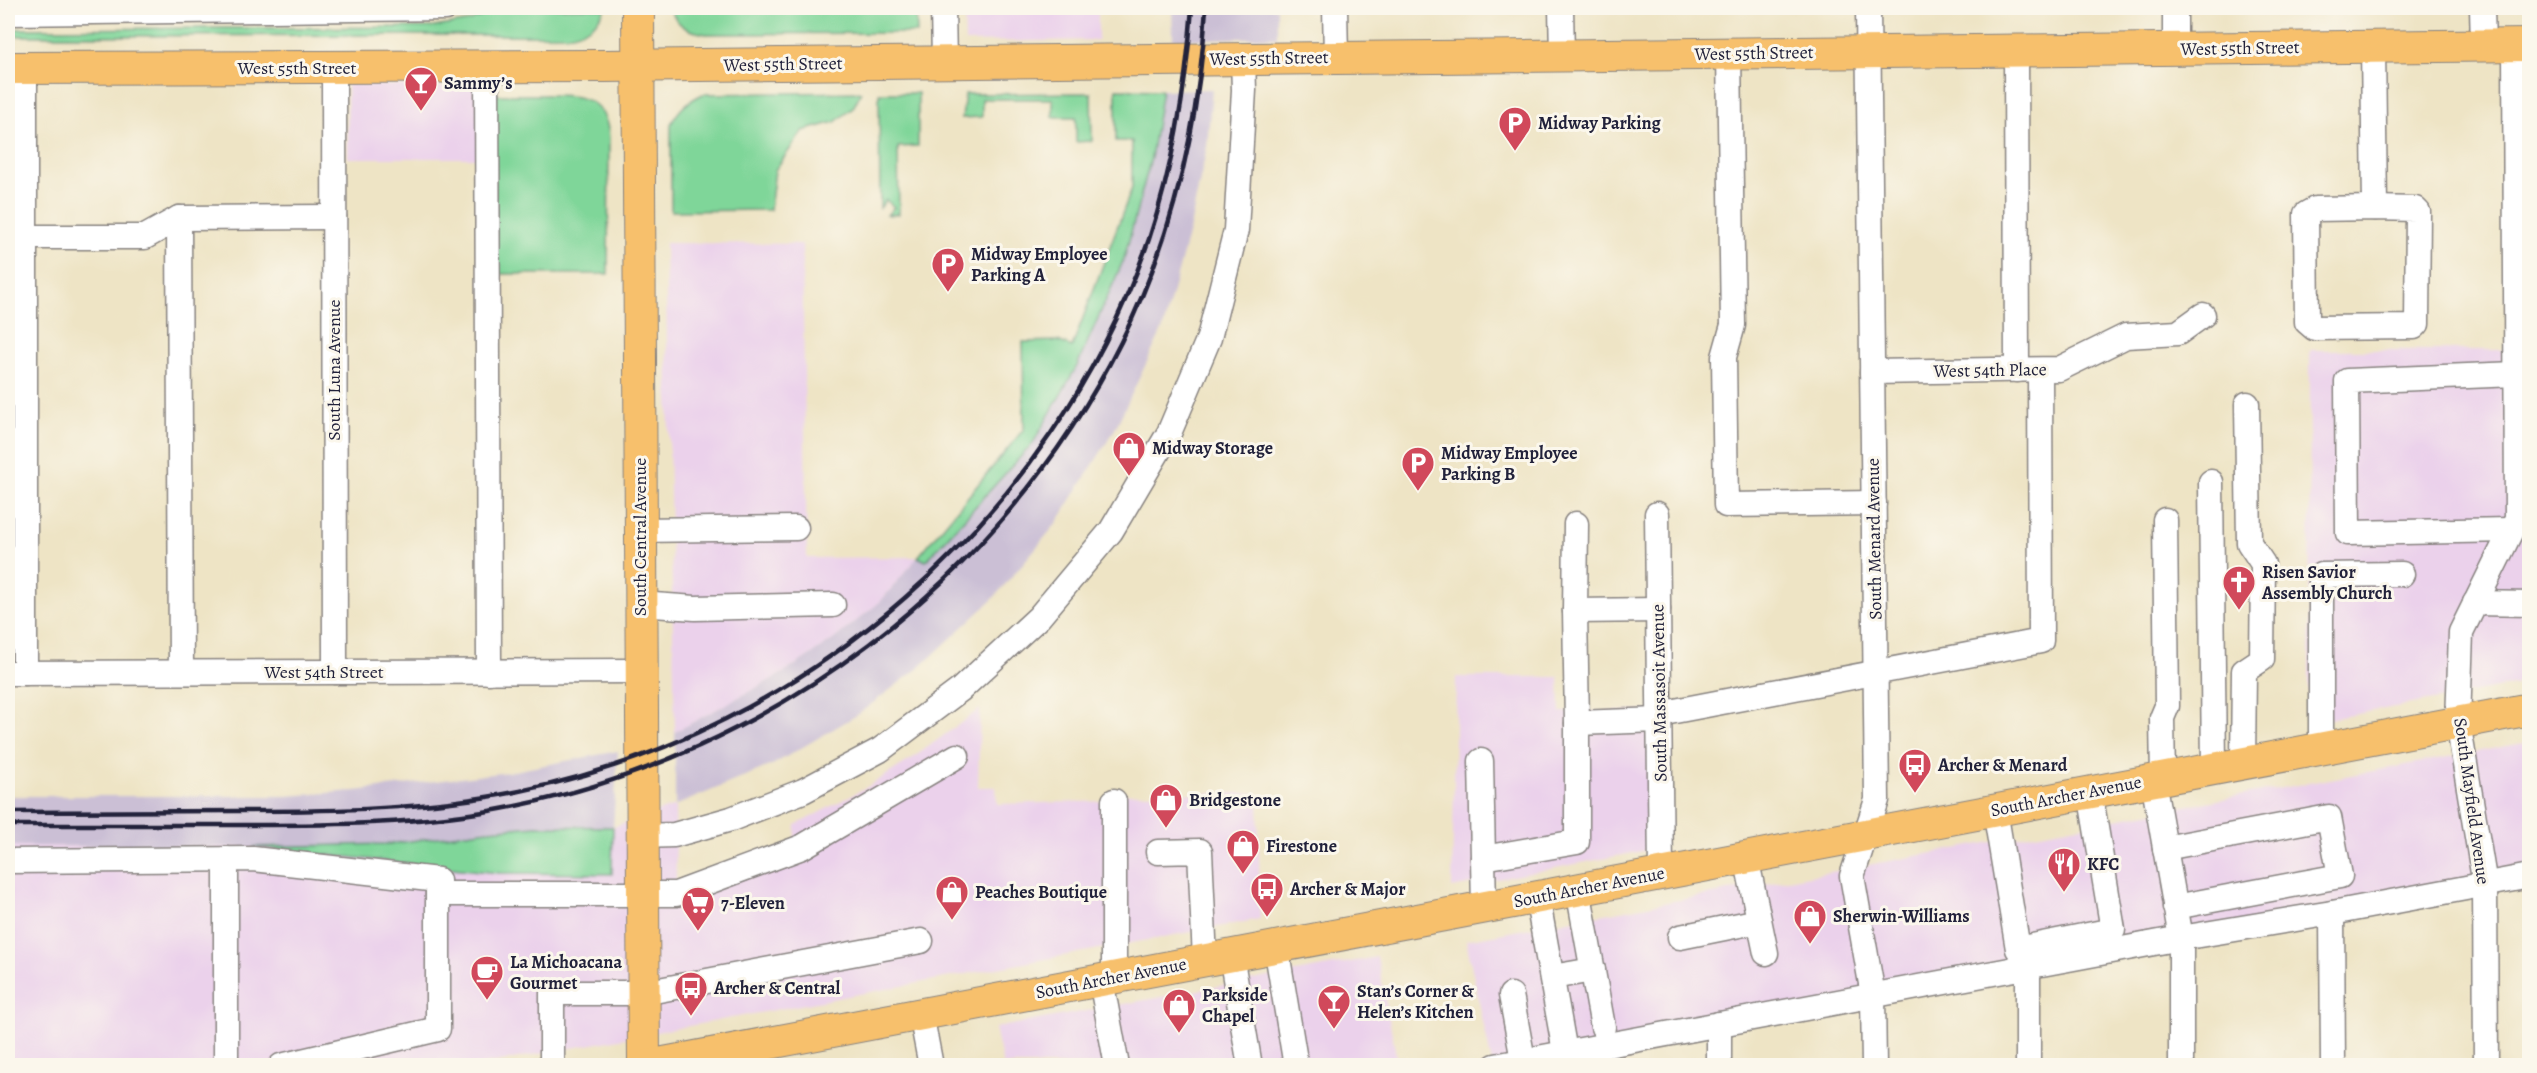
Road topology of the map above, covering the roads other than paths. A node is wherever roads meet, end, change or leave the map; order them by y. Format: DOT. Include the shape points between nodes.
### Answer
graph roads {
  1 [pos="445,8"];
  2 [pos="638,8"];
  3 [pos="944,8"];
  4 [pos="1335,8"];
  5 [pos="1561,8"];
  6 [pos="1868,8"];
  7 [pos="2175,8"];
  8 [pos="2482,8"];
  9 [pos="318,9"];
  10 [pos="207,10"];
  11 [pos="11,11"];
  12 [pos="2483,45"];
  13 [pos="2522,45"];
  14 [pos="2373,47"];
  15 [pos="2175,49"];
  16 [pos="2016,51"];
  17 [pos="1868,52"];
  18 [pos="1729,53"];
  19 [pos="1562,55"];
  20 [pos="1336,57"];
  21 [pos="1244,58"];
  22 [pos="944,62"];
  23 [pos="639,66"];
  24 [pos="487,67"];
  25 [pos="16,68"];
  26 [pos="334,68"];
  27 [pos="16,133"];
  28 [pos="2375,208"];
  29 [pos="334,217"];
  30 [pos="179,218"];
  31 [pos="25,237"];
  32 [pos="2203,315"];
  33 [pos="2028,370"];
  34 [pos="1872,372"];
  35 [pos="2516,374"];
  36 [pos="2247,404"];
  37 [pos="2211,482"];
  38 [pos="1874,503"];
  39 [pos="1657,514"];
  40 [pos="2165,520"];
  41 [pos="1576,524"];
  42 [pos="796,528"];
  43 [pos="640,530"];
  44 [pos="2511,530"];
  45 [pos="2402,574"];
  46 [pos="2475,603"];
  47 [pos="640,604"];
  48 [pos="2529,604"];
  49 [pos="833,605"];
  50 [pos="1658,610"];
  51 [pos="1575,611"];
  52 [pos="640,671"];
  53 [pos="181,672"];
  54 [pos="335,672"];
  55 [pos="489,672"];
  56 [pos="16,673"];
  57 [pos="1875,673"];
  58 [pos="2529,709"];
  59 [pos="1659,717"];
  60 [pos="2458,722"];
  61 [pos="1577,723"];
  62 [pos="2321,748"];
  63 [pos="957,756"];
  64 [pos="1481,761"];
  65 [pos="2228,766"];
  66 [pos="2158,779"];
  67 [pos="2090,792"];
  68 [pos="1114,801"];
  69 [pos="1995,810"];
  70 [pos="1865,834"];
  71 [pos="641,836"];
  72 [pos="2165,848"];
  73 [pos="1158,852"];
  74 [pos="1746,857"];
  75 [pos="1483,858"];
  76 [pos="226,859"];
  77 [pos="8,861"];
  78 [pos="1661,873"];
  79 [pos="2529,876"];
  80 [pos="2485,885"];
  81 [pos="1578,889"];
  82 [pos="438,894"];
  83 [pos="641,895"];
  84 [pos="1537,896"];
  85 [pos="1484,907"];
  86 [pos="2175,907"];
  87 [pos="2332,913"];
  88 [pos="1759,921"];
  89 [pos="1680,937"];
  90 [pos="2181,938"];
  91 [pos="921,941"];
  92 [pos="1276,946"];
  93 [pos="1766,953"];
  94 [pos="1218,957"];
  95 [pos="2028,967"];
  96 [pos="1593,970"];
  97 [pos="1552,977"];
  98 [pos="1107,979"];
  99 [pos="643,993"];
  100 [pos="1511,995"];
  101 [pos="1873,995"];
  102 [pos="921,1014"];
  103 [pos="1719,1024"];
  104 [pos="1604,1028"];
  105 [pos="762,1055"];
  106 [pos="1565,1059"];
  107 [pos="1523,1060"];
  108 [pos="226,1065"];
  109 [pos="281,1065"];
  110 [pos="552,1065"];
  111 [pos="646,1065"];
  112 [pos="931,1065"];
  113 [pos="1117,1065"];
  114 [pos="1250,1065"];
  115 [pos="1296,1065"];
  116 [pos="1495,1065"];
  117 [pos="1719,1065"];
  118 [pos="1874,1065"];
  119 [pos="2028,1065"];
  120 [pos="2181,1065"];
  121 [pos="2333,1065"];
  122 [pos="2486,1065"];
  1 -- 9 [label="street"];
  2 -- 23 [label="main road, South Central Avenue"];
  3 -- 22 [label="street"];
  4 -- 20 [label="street"];
  5 -- 19 [label="street"];
  6 -- 17 [label="street, South Menard Avenue"];
  7 -- 15 [label="street"];
  8 -- 12 [label="street"];
  9 -- 10 [label="street"];
  10 -- 11 [label="street"];
  12 -- 13 [label="main road, West 55th Street"];
  12 -- 14 [label="main road, West 55th Street"];
  13 -- 35 [label="street, South Mayfield Avenue"];
  14 -- 15 [label="main road, West 55th Street"];
  14 -- 28 [label="street"];
  15 -- 16 [label="main road, West 55th Street"];
  16 -- 17 [label="main road, West 55th Street"];
  16 -- 33 [label="street"];
  17 -- 18 [label="main road, West 55th Street"];
  17 -- 34 [label="street, South Menard Avenue"];
  18 -- 19 [label="main road, West 55th Street"];
  18 -- 38 [label="street" via="1733,325 1724,357 1726,505"];
  19 -- 20 [label="main road, West 55th Street"];
  20 -- 21 [label="main road, West 55th Street"];
  21 -- 22 [label="main road, West 55th Street"];
  21 -- 71 [label="street" via="1236,230 1209,338 1169,433 1111,531 1039,617 960,690 880,750 803,791 731,819 674,835"];
  22 -- 23 [label="main road, West 55th Street"];
  23 -- 24 [label="main road, West 55th Street"];
  23 -- 43 [label="main road, South Central Avenue"];
  24 -- 26 [label="main road, West 55th Street"];
  24 -- 55 [label="street"];
  25 -- 26 [label="main road, West 55th Street"];
  25 -- 27 [label="street"];
  26 -- 29 [label="street, South Luna Avenue"];
  27 -- 31 [label="street"];
  28 -- 28 [label="street" via="2314,209 2306,214 2309,326 2417,324 2418,212"];
  29 -- 30 [label="street"];
  29 -- 54 [label="street, South Luna Avenue"];
  30 -- 31 [label="street" via="144,237"];
  30 -- 53 [label="street"];
  31 -- 56 [label="street"];
  32 -- 33 [label="street, West 54th Place" via="2178,333 2126,336 2059,369"];
  33 -- 34 [label="street, West 54th Place"];
  33 -- 57 [label="street" via="2041,641"];
  34 -- 38 [label="street, South Menard Avenue"];
  35 -- 44 [label="street, South Mayfield Avenue" via="2517,519"];
  35 -- 44 [label="street" via="2347,381 2348,533"];
  36 -- 65 [label="street" via="2249,543 2263,564 2262,659 2244,671"];
  37 -- 65 [label="street"];
  38 -- 57 [label="street, South Menard Avenue"];
  39 -- 50 [label="street, South Massasoit Avenue"];
  40 -- 66 [label="street" via="2167,706 2162,718"];
  41 -- 51 [label="street"];
  42 -- 43 [label="street"];
  43 -- 47 [label="main road, South Central Avenue"];
  44 -- 46 [label="street, South Mayfield Avenue"];
  45 -- 62 [label="street" via="2321,575"];
  46 -- 48 [label="street"];
  46 -- 60 [label="street, South Mayfield Avenue" via="2461,632"];
  47 -- 49 [label="street" via="695,608"];
  47 -- 52 [label="main road, South Central Avenue"];
  50 -- 51 [label="street"];
  50 -- 59 [label="street, South Massasoit Avenue"];
  51 -- 61 [label="street"];
  52 -- 55 [label="street, West 54th Street"];
  52 -- 71 [label="main road, South Central Avenue"];
  53 -- 54 [label="street, West 54th Street"];
  53 -- 56 [label="street, West 54th Street"];
  54 -- 55 [label="street, West 54th Street"];
  57 -- 59 [label="street"];
  57 -- 70 [label="street, South Menard Avenue" via="1877,800"];
  58 -- 60 [label="main road, South Archer Avenue"];
  59 -- 61 [label="street"];
  59 -- 78 [label="street, South Massasoit Avenue"];
  60 -- 62 [label="main road, South Archer Avenue"];
  60 -- 80 [label="street, South Mayfield Avenue"];
  61 -- 75 [label="street" via="1577,842"];
  62 -- 65 [label="main road, South Archer Avenue"];
  63 -- 83 [label="street" via="802,847 676,894"];
  64 -- 75 [label="street"];
  65 -- 66 [label="main road, South Archer Avenue"];
  66 -- 67 [label="main road, South Archer Avenue"];
  66 -- 72 [label="street"];
  67 -- 69 [label="main road, South Archer Avenue"];
  67 -- 69 [label="street" via="2113,930 2018,949"];
  68 -- 98 [label="street"];
  69 -- 70 [label="main road, South Archer Avenue"];
  70 -- 74 [label="main road, South Archer Avenue"];
  70 -- 101 [label="street, South Menard Avenue" via="1852,876"];
  71 -- 83 [label="main road, South Central Avenue"];
  72 -- 86 [label="street"];
  72 -- 86 [label="street" via="2329,817 2340,876"];
  73 -- 94 [label="street" via="1200,850"];
  74 -- 78 [label="main road, South Archer Avenue"];
  74 -- 88 [label="street"];
  75 -- 85 [label="street"];
  76 -- 77 [label="street"];
  76 -- 82 [label="street" via="438,880"];
  76 -- 108 [label="street"];
  78 -- 81 [label="main road, South Archer Avenue"];
  79 -- 80 [label="street"];
  80 -- 87 [label="street"];
  80 -- 122 [label="street, South Mayfield Avenue"];
  81 -- 84 [label="main road, South Archer Avenue"];
  81 -- 96 [label="street"];
  82 -- 83 [label="street"];
  82 -- 109 [label="street" via="438,1029"];
  83 -- 99 [label="main road, South Central Avenue"];
  84 -- 85 [label="main road, South Archer Avenue"];
  84 -- 97 [label="street"];
  85 -- 92 [label="main road, South Archer Avenue"];
  86 -- 90 [label="street"];
  87 -- 90 [label="street"];
  87 -- 121 [label="street"];
  88 -- 89 [label="street"];
  88 -- 93 [label="street"];
  90 -- 95 [label="street"];
  90 -- 120 [label="street"];
  91 -- 99 [label="street"];
  92 -- 94 [label="main road, South Archer Avenue"];
  92 -- 115 [label="street"];
  94 -- 98 [label="main road, South Archer Avenue"];
  94 -- 114 [label="street"];
  95 -- 101 [label="street"];
  95 -- 119 [label="street"];
  96 -- 97 [label="street"];
  96 -- 104 [label="street"];
  97 -- 106 [label="street"];
  98 -- 102 [label="main road, South Archer Avenue"];
  98 -- 113 [label="street"];
  99 -- 110 [label="street" via="552,993"];
  99 -- 111 [label="main road, South Central Avenue"];
  100 -- 107 [label="street"];
  101 -- 103 [label="street"];
  101 -- 118 [label="street, South Menard Avenue"];
  102 -- 105 [label="main road, South Archer Avenue"];
  102 -- 112 [label="street"];
  103 -- 106 [label="street"];
  103 -- 117 [label="street"];
  105 -- 111 [label="main road, South Archer Avenue"];
  106 -- 107 [label="street"];
  107 -- 116 [label="street"];
}
